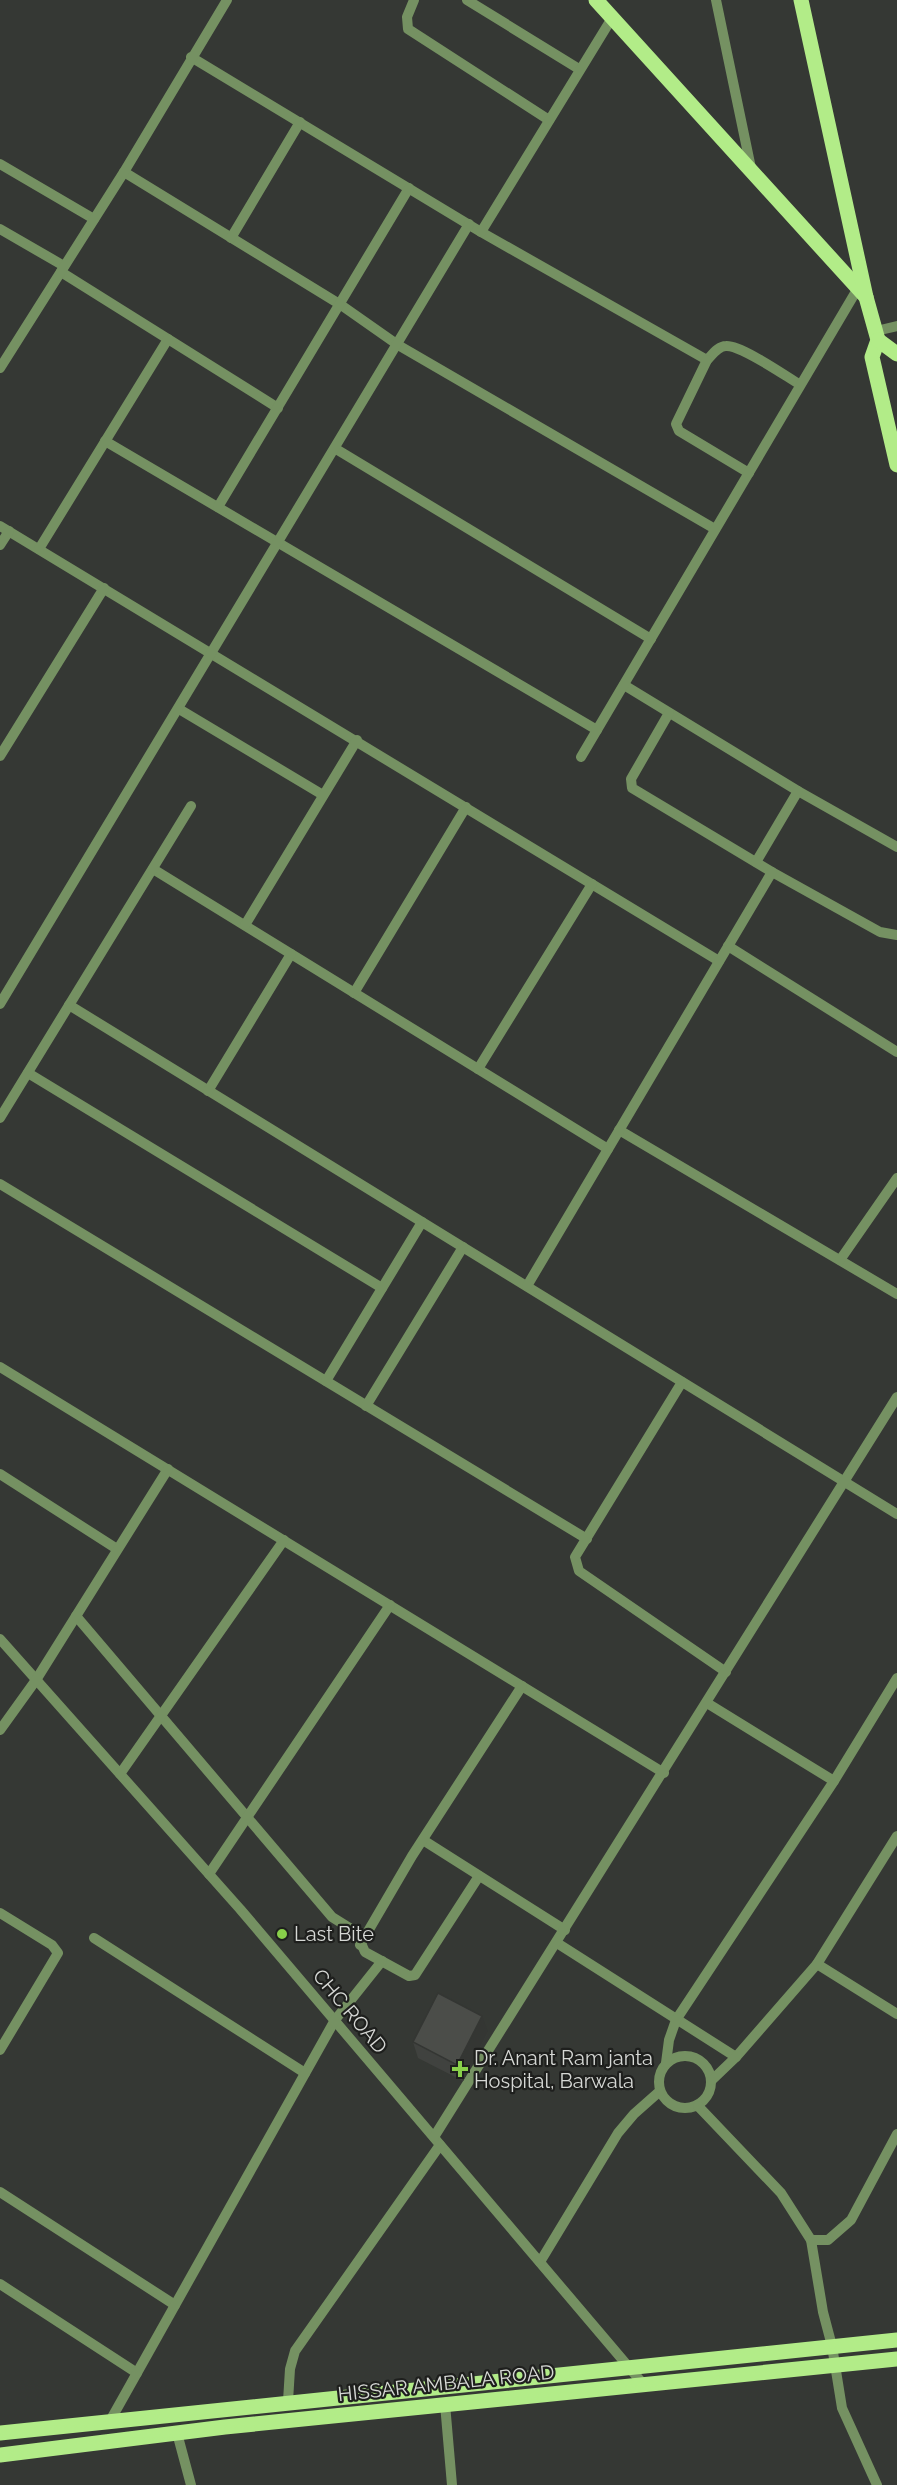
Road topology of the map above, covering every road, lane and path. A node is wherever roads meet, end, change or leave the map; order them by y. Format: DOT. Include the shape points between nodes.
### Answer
graph roads {
  1 [pos="227,0"];
  2 [pos="414,0"];
  3 [pos="467,0"];
  4 [pos="596,0"];
  5 [pos="716,0"];
  6 [pos="801,0"];
  7 [pos="612,18"];
  8 [pos="191,57"];
  9 [pos="579,69"];
  10 [pos="549,120"];
  11 [pos="300,122"];
  12 [pos="0,164"];
  13 [pos="751,171"];
  14 [pos="124,172"];
  15 [pos="409,188"];
  16 [pos="94,219"];
  17 [pos="470,224"];
  18 [pos="0,229"];
  19 [pos="482,232"];
  20 [pos="231,238"];
  21 [pos="62,269"];
  22 [pos="862,292"];
  23 [pos="341,305"];
  24 [pos="897,327"];
  25 [pos="877,335"];
  26 [pos="168,339"];
  27 [pos="398,345"];
  28 [pos="897,354"];
  29 [pos="707,360"];
  30 [pos="0,366"];
  31 [pos="799,384"];
  32 [pos="279,408"];
  33 [pos="105,441"];
  34 [pos="336,449"];
  35 [pos="897,465"];
  36 [pos="749,473"];
  37 [pos="218,507"];
  38 [pos="5,528"];
  39 [pos="715,530"];
  40 [pos="279,543"];
  41 [pos="0,545"];
  42 [pos="39,549"];
  43 [pos="104,588"];
  44 [pos="651,639"];
  45 [pos="213,652"];
  46 [pos="624,685"];
  47 [pos="178,709"];
  48 [pos="669,713"];
  49 [pos="597,730"];
  50 [pos="357,740"];
  51 [pos="0,756"];
  52 [pos="581,757"];
  53 [pos="798,791"];
  54 [pos="323,795"];
  55 [pos="192,806"];
  56 [pos="466,807"];
  57 [pos="897,847"];
  58 [pos="756,862"];
  59 [pos="153,869"];
  60 [pos="772,872"];
  61 [pos="592,884"];
  62 [pos="245,926"];
  63 [pos="897,935"];
  64 [pos="728,946"];
  65 [pos="291,954"];
  66 [pos="719,961"];
  67 [pos="354,993"];
  68 [pos="0,1004"];
  69 [pos="69,1005"];
  70 [pos="897,1052"];
  71 [pos="478,1069"];
  72 [pos="28,1073"];
  73 [pos="208,1091"];
  74 [pos="0,1118"];
  75 [pos="619,1130"];
  76 [pos="608,1149"];
  77 [pos="897,1178"];
  78 [pos="0,1184"];
  79 [pos="422,1222"];
  80 [pos="463,1247"];
  81 [pos="840,1260"];
  82 [pos="527,1286"];
  83 [pos="382,1288"];
  84 [pos="897,1294"];
  85 [pos="0,1366"];
  86 [pos="326,1381"];
  87 [pos="682,1382"];
  88 [pos="897,1397"];
  89 [pos="366,1406"];
  90 [pos="168,1469"];
  91 [pos="0,1474"];
  92 [pos="845,1482"];
  93 [pos="897,1514"];
  94 [pos="586,1539"];
  95 [pos="284,1540"];
  96 [pos="117,1550"];
  97 [pos="390,1605"];
  98 [pos="76,1616"];
  99 [pos="0,1640"];
  100 [pos="726,1672"];
  101 [pos="897,1678"];
  102 [pos="36,1680"];
  103 [pos="522,1686"];
  104 [pos="707,1703"];
  105 [pos="161,1716"];
  106 [pos="0,1730"];
  107 [pos="664,1773"];
  108 [pos="120,1774"];
  109 [pos="834,1781"];
  110 [pos="247,1817"];
  111 [pos="897,1836"];
  112 [pos="423,1840"];
  113 [pos="208,1874"];
  114 [pos="479,1876"];
  115 [pos="0,1912"];
  116 [pos="565,1930"];
  117 [pos="94,1938"];
  118 [pos="557,1943"];
  119 [pos="360,1945"];
  120 [pos="382,1961"];
  121 [pos="818,1964"];
  122 [pos="897,2014"];
  123 [pos="334,2020"];
  124 [pos="676,2020"];
  125 [pos="0,2050"];
  126 [pos="736,2056"];
  127 [pos="666,2063"];
  128 [pos="305,2073"];
  129 [pos="712,2080"];
  130 [pos="660,2091"];
  131 [pos="698,2106"];
  132 [pos="897,2134"];
  133 [pos="437,2141"];
  134 [pos="0,2192"];
  135 [pos="811,2240"];
  136 [pos="540,2262"];
  137 [pos="0,2284"];
  138 [pos="175,2305"];
  139 [pos="897,2340"];
  140 [pos="832,2346"];
  141 [pos="897,2359"];
  142 [pos="835,2365"];
  143 [pos="628,2366"];
  144 [pos="137,2373"];
  145 [pos="644,2385"];
  146 [pos="288,2401"];
  147 [pos="445,2404"];
  148 [pos="110,2421"];
  149 [pos="0,2433"];
  150 [pos="177,2433"];
  151 [pos="0,2455"];
  152 [pos="191,2485"];
  153 [pos="452,2485"];
  154 [pos="877,2485"];
  1 -- 8 [label="street"];
  2 -- 10 [label="street" via="407,17 408,28"];
  3 -- 9 [label="street"];
  4 -- 7 [label="main road"];
  5 -- 13 [label="street"];
  6 -- 22 [label="main road"];
  7 -- 9 [label="street"];
  7 -- 13 [label="main road"];
  8 -- 11 [label="street"];
  8 -- 14 [label="street"];
  9 -- 10 [label="street"];
  10 -- 19 [label="street"];
  11 -- 15 [label="street"];
  11 -- 20 [label="street"];
  12 -- 16 [label="street"];
  13 -- 22 [label="main road"];
  14 -- 16 [label="street"];
  14 -- 20 [label="street"];
  15 -- 17 [label="street"];
  15 -- 23 [label="street"];
  16 -- 21 [label="street"];
  17 -- 19 [label="street"];
  17 -- 27 [label="street"];
  18 -- 21 [label="street"];
  19 -- 29 [label="street"];
  20 -- 23 [label="street"];
  21 -- 26 [label="street"];
  21 -- 30 [label="street"];
  22 -- 25 [label="main road"];
  22 -- 31 [label="street"];
  23 -- 27 [label="street"];
  23 -- 32 [label="street"];
  24 -- 25 [label="street"];
  25 -- 28 [label="main road"];
  25 -- 35 [label="main road" via="872,357"];
  26 -- 32 [label="street"];
  26 -- 33 [label="street"];
  27 -- 34 [label="street"];
  27 -- 39 [label="street"];
  29 -- 31 [label="street" via="726,346"];
  29 -- 36 [label="street" via="676,424 679,431"];
  31 -- 36 [label="street"];
  32 -- 37 [label="street"];
  33 -- 37 [label="street"];
  33 -- 42 [label="street"];
  34 -- 40 [label="street"];
  34 -- 44 [label="street"];
  36 -- 39 [label="street"];
  37 -- 40 [label="street"];
  38 -- 41 [label="street"];
  38 -- 42 [label="street"];
  39 -- 44 [label="street"];
  40 -- 45 [label="street"];
  40 -- 49 [label="street"];
  42 -- 43 [label="street"];
  43 -- 45 [label="street"];
  43 -- 51 [label="street"];
  44 -- 46 [label="street"];
  45 -- 47 [label="street"];
  45 -- 50 [label="street"];
  46 -- 48 [label="street"];
  46 -- 49 [label="street"];
  47 -- 54 [label="street"];
  47 -- 68 [label="street"];
  48 -- 53 [label="street"];
  48 -- 58 [label="street" via="630,785"];
  49 -- 52 [label="street"];
  50 -- 54 [label="street"];
  50 -- 56 [label="street"];
  53 -- 57 [label="street"];
  53 -- 58 [label="street"];
  54 -- 62 [label="street"];
  55 -- 59 [label="street"];
  56 -- 61 [label="street"];
  56 -- 67 [label="street"];
  58 -- 60 [label="street"];
  59 -- 62 [label="street"];
  59 -- 69 [label="street"];
  60 -- 63 [label="street" via="880,932"];
  60 -- 64 [label="street"];
  61 -- 66 [label="street"];
  61 -- 71 [label="street"];
  62 -- 65 [label="street"];
  64 -- 66 [label="street"];
  64 -- 70 [label="street"];
  65 -- 67 [label="street"];
  65 -- 73 [label="street"];
  66 -- 75 [label="street"];
  67 -- 71 [label="street"];
  69 -- 72 [label="street"];
  69 -- 73 [label="street"];
  71 -- 76 [label="street"];
  72 -- 74 [label="street"];
  72 -- 83 [label="street"];
  73 -- 79 [label="street"];
  75 -- 76 [label="street"];
  75 -- 81 [label="street"];
  76 -- 82 [label="street"];
  77 -- 81 [label="street"];
  78 -- 86 [label="street"];
  79 -- 80 [label="street"];
  79 -- 83 [label="street"];
  80 -- 82 [label="street"];
  80 -- 89 [label="street"];
  81 -- 84 [label="street"];
  82 -- 87 [label="street"];
  83 -- 86 [label="street"];
  85 -- 90 [label="street"];
  86 -- 89 [label="street"];
  87 -- 92 [label="street"];
  87 -- 94 [label="street"];
  88 -- 92 [label="street"];
  89 -- 94 [label="street"];
  90 -- 95 [label="street"];
  90 -- 96 [label="street"];
  91 -- 96 [label="street"];
  92 -- 93 [label="street"];
  92 -- 100 [label="street"];
  94 -- 100 [label="street" via="575,1557 579,1571"];
  95 -- 97 [label="street"];
  95 -- 105 [label="street"];
  96 -- 98 [label="street"];
  97 -- 103 [label="street"];
  97 -- 110 [label="street"];
  98 -- 102 [label="street"];
  98 -- 105 [label="street"];
  99 -- 102 [label="street, CHC ROAD"];
  100 -- 104 [label="street"];
  101 -- 109 [label="street"];
  102 -- 106 [label="street"];
  102 -- 108 [label="street, CHC ROAD"];
  103 -- 107 [label="street"];
  103 -- 112 [label="street"];
  104 -- 107 [label="street"];
  104 -- 109 [label="street"];
  105 -- 108 [label="street"];
  105 -- 110 [label="street"];
  107 -- 116 [label="street"];
  108 -- 113 [label="street, CHC ROAD"];
  109 -- 124 [label="street"];
  110 -- 113 [label="street"];
  110 -- 119 [label="street" via="332,1917 356,1932"];
  111 -- 121 [label="street"];
  112 -- 114 [label="street"];
  112 -- 119 [label="street"];
  113 -- 123 [label="street, CHC ROAD"];
  114 -- 116 [label="street"];
  114 -- 120 [label="street" via="420,1971 409,1976"];
  115 -- 125 [label="street" via="52,1945 58,1953"];
  116 -- 118 [label="street"];
  117 -- 128 [label="street"];
  118 -- 124 [label="street"];
  118 -- 133 [label="street"];
  119 -- 120 [label="street" via="364,1952"];
  120 -- 123 [label="street"];
  121 -- 122 [label="street"];
  121 -- 126 [label="street"];
  123 -- 128 [label="street"];
  123 -- 133 [label="street, CHC ROAD"];
  124 -- 126 [label="street"];
  124 -- 127 [label="street"];
  126 -- 129 [label="street"];
  127 -- 129 [label="street" via="680,2056 694,2057 707,2066"];
  127 -- 130 [label="street" via="659,2076"];
  128 -- 138 [label="street"];
  129 -- 131 [label="street" via="709,2095"];
  130 -- 131 [label="street" via="669,2103 683,2109"];
  130 -- 136 [label="street" via="618,2133"];
  131 -- 135 [label="street" via="781,2193"];
  132 -- 135 [label="street" via="851,2220 828,2240"];
  133 -- 136 [label="street, CHC ROAD"];
  133 -- 146 [label="street" via="295,2351"];
  134 -- 138 [label="street"];
  135 -- 140 [label="street"];
  136 -- 143 [label="street, CHC ROAD"];
  137 -- 144 [label="street"];
  138 -- 144 [label="street"];
  139 -- 140 [label="main road, HISSAR AMBALA ROAD"];
  140 -- 142 [label="street"];
  140 -- 143 [label="main road, HISSAR AMBALA ROAD"];
  141 -- 142 [label="main road, HISSAR AMBALA ROAD"];
  142 -- 145 [label="main road, HISSAR AMBALA ROAD"];
  142 -- 154 [label="street" via="842,2409"];
  143 -- 145 [label="street, CHC ROAD"];
  143 -- 146 [label="main road, HISSAR AMBALA ROAD"];
  144 -- 148 [label="street"];
  145 -- 147 [label="main road, HISSAR AMBALA ROAD"];
  146 -- 148 [label="main road, HISSAR AMBALA ROAD"];
  147 -- 150 [label="main road, HISSAR AMBALA ROAD"];
  147 -- 153 [label="street"];
  148 -- 149 [label="main road, HISSAR AMBALA ROAD"];
  150 -- 151 [label="main road, HISSAR AMBALA ROAD"];
  150 -- 152 [label="street"];
}
